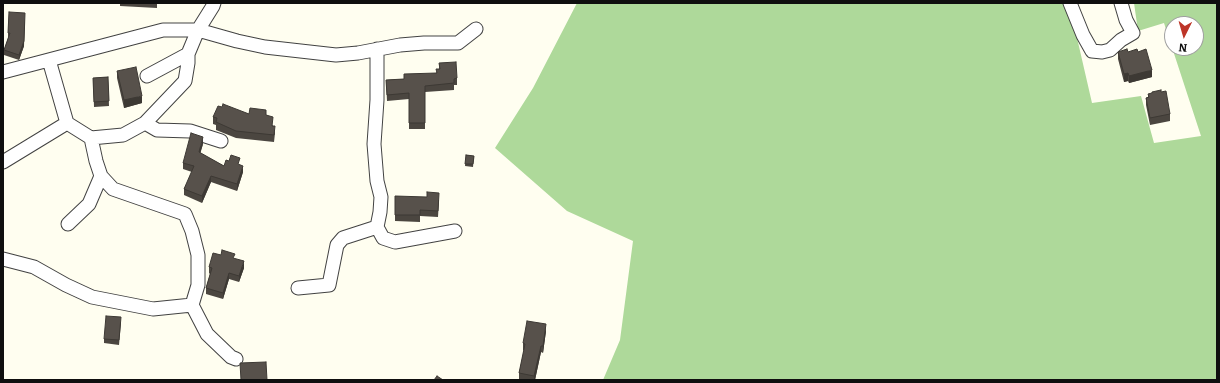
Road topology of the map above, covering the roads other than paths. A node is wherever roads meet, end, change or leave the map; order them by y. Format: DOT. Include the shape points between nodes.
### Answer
graph roads {
  1 [pos="214,3"];
  2 [pos="1070,3"];
  3 [pos="1121,3"];
  4 [pos="198,30"];
  5 [pos="476,30"];
  6 [pos="377,49"];
  7 [pos="188,54"];
  8 [pos="49,60"];
  9 [pos="3,72"];
  10 [pos="147,76"];
  11 [pos="67,123"];
  12 [pos="144,123"];
  13 [pos="91,138"];
  14 [pos="221,141"];
  15 [pos="3,162"];
  16 [pos="101,176"];
  17 [pos="68,224"];
  18 [pos="378,227"];
  19 [pos="455,231"];
  20 [pos="3,259"];
  21 [pos="298,288"];
  22 [pos="192,306"];
  23 [pos="236,359"];
  1 -- 4 [label="street"];
  2 -- 3 [label="street" via="1092,51 1102,52 1110,50 1133,33"];
  4 -- 6 [label="street" via="279,49 336,55"];
  4 -- 7 [label="street"];
  4 -- 8 [label="street" via="163,30"];
  5 -- 6 [label="street" via="458,43 424,43"];
  6 -- 18 [label="street" via="374,144 381,197"];
  7 -- 10 [label="street"];
  7 -- 12 [label="street" via="185,81"];
  8 -- 9 [label="street"];
  8 -- 11 [label="street"];
  11 -- 13 [label="street"];
  11 -- 15 [label="street"];
  12 -- 13 [label="street" via="123,135"];
  12 -- 14 [label="street" via="156,130 190,131"];
  13 -- 16 [label="street"];
  16 -- 17 [label="street" via="89,204"];
  16 -- 22 [label="street" via="113,189 185,214 198,255 198,285"];
  18 -- 19 [label="street" via="383,238 395,242"];
  18 -- 21 [label="street" via="343,238 337,245 329,284"];
  20 -- 22 [label="street" via="34,266 66,286 92,297 153,309"];
  22 -- 23 [label="street" via="207,334"];
}
